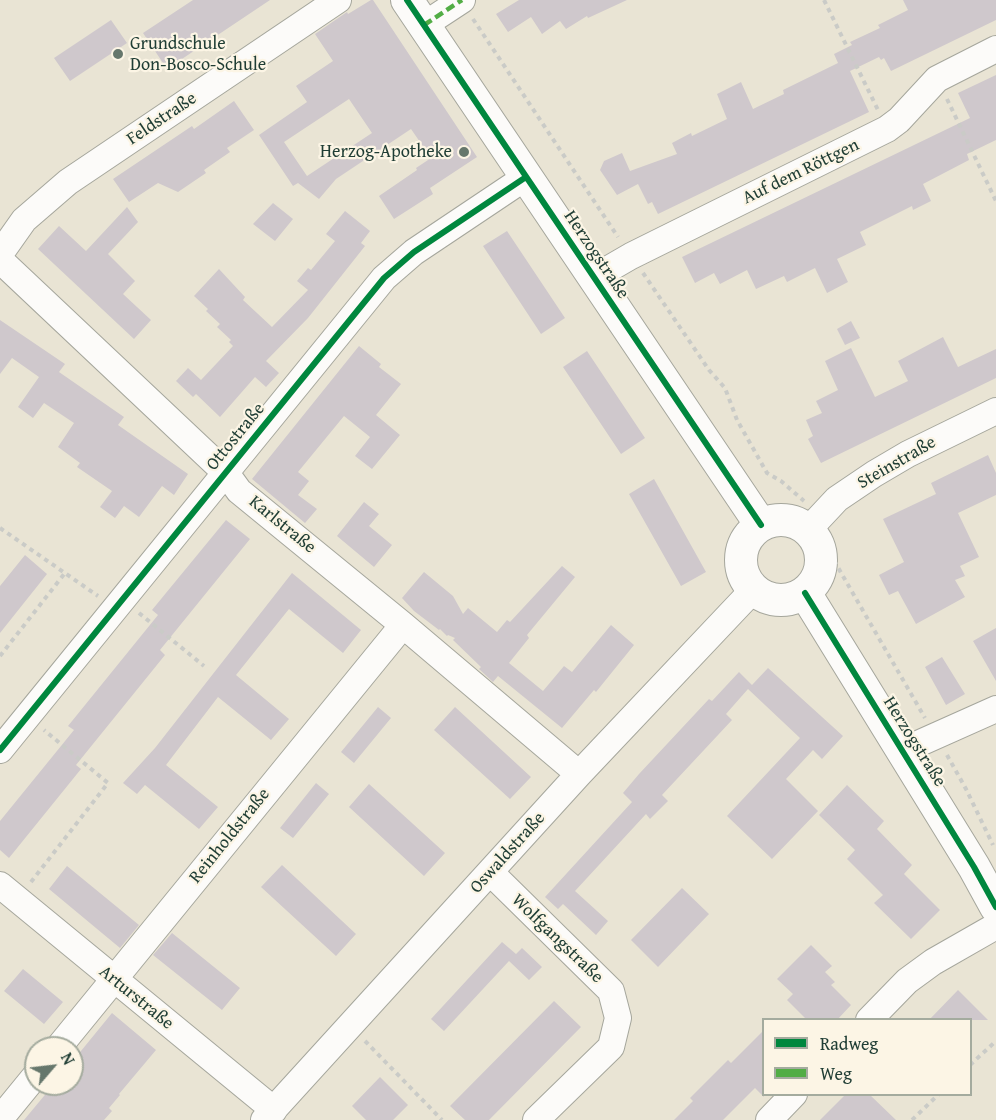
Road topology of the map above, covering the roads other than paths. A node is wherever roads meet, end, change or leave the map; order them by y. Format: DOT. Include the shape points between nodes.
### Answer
graph roads {
  1 [pos="338,0"];
  2 [pos="462,0"];
  3 [pos="416,13"];
  4 [pos="996,49"];
  5 [pos="526,177"];
  6 [pos="0,254"];
  7 [pos="0,260"];
  8 [pos="593,278"];
  9 [pos="996,411"];
  10 [pos="226,473"];
  11 [pos="761,525"];
  12 [pos="810,527"];
  13 [pos="754,589"];
  14 [pos="805,593"];
  15 [pos="403,625"];
  16 [pos="996,709"];
  17 [pos="0,750"];
  18 [pos="902,751"];
  19 [pos="579,774"];
  20 [pos="490,873"];
  21 [pos="8,892"];
  22 [pos="996,907"];
  23 [pos="996,926"];
  24 [pos="113,980"];
  25 [pos="871,1018"];
  26 [pos="68,1036"];
  27 [pos="24,1090"];
  28 [pos="793,1096"];
  29 [pos="269,1115"];
  30 [pos="0,1119"];
  31 [pos="536,1120"];
  32 [pos="769,1120"];
  1 -- 6 [label="street, Feldstraße" via="68,182 24,220"];
  2 -- 3 [label="street"];
  3 -- 5 [label="street, Herzogstraße"];
  4 -- 8 [label="street, Auf dem Röttgen" via="938,79 887,129"];
  5 -- 8 [label="street, Herzogstraße"];
  5 -- 10 [label="street, Ottostraße" via="414,252 384,278"];
  7 -- 10 [label="street, Karlstraße"];
  8 -- 11 [label="street, Herzogstraße"];
  9 -- 12 [label="street, Steinstraße" via="874,474 837,499"];
  10 -- 15 [label="street, Karlstraße" via="239,491"];
  10 -- 17 [label="street, Ottostraße"];
  11 -- 12 [label="street" via="790,520"];
  11 -- 13 [label="street" via="744,544 741,558 742,572"];
  12 -- 14 [label="street" via="822,560 817,578"];
  13 -- 14 [label="street" via="768,598 781,600"];
  13 -- 19 [label="street, Oswaldstraße"];
  14 -- 18 [label="street, Herzogstraße"];
  15 -- 19 [label="street, Karlstraße"];
  15 -- 24 [label="street, Reinholdstraße"];
  16 -- 18 [label="street"];
  18 -- 22 [label="street, Herzogstraße"];
  19 -- 20 [label="street, Oswaldstraße"];
  20 -- 29 [label="street, Oswaldstraße"];
  20 -- 31 [label="street, Wolfgangstraße" via="611,991 618,1018 612,1047"];
  21 -- 24 [label="street, Arturstraße"];
  23 -- 25 [label="street" via="906,981"];
  24 -- 26 [label="street, Reinholdstraße"];
  24 -- 29 [label="street, Arturstraße"];
  27 -- 30 [label="street"];
  28 -- 32 [label="street"];
}
